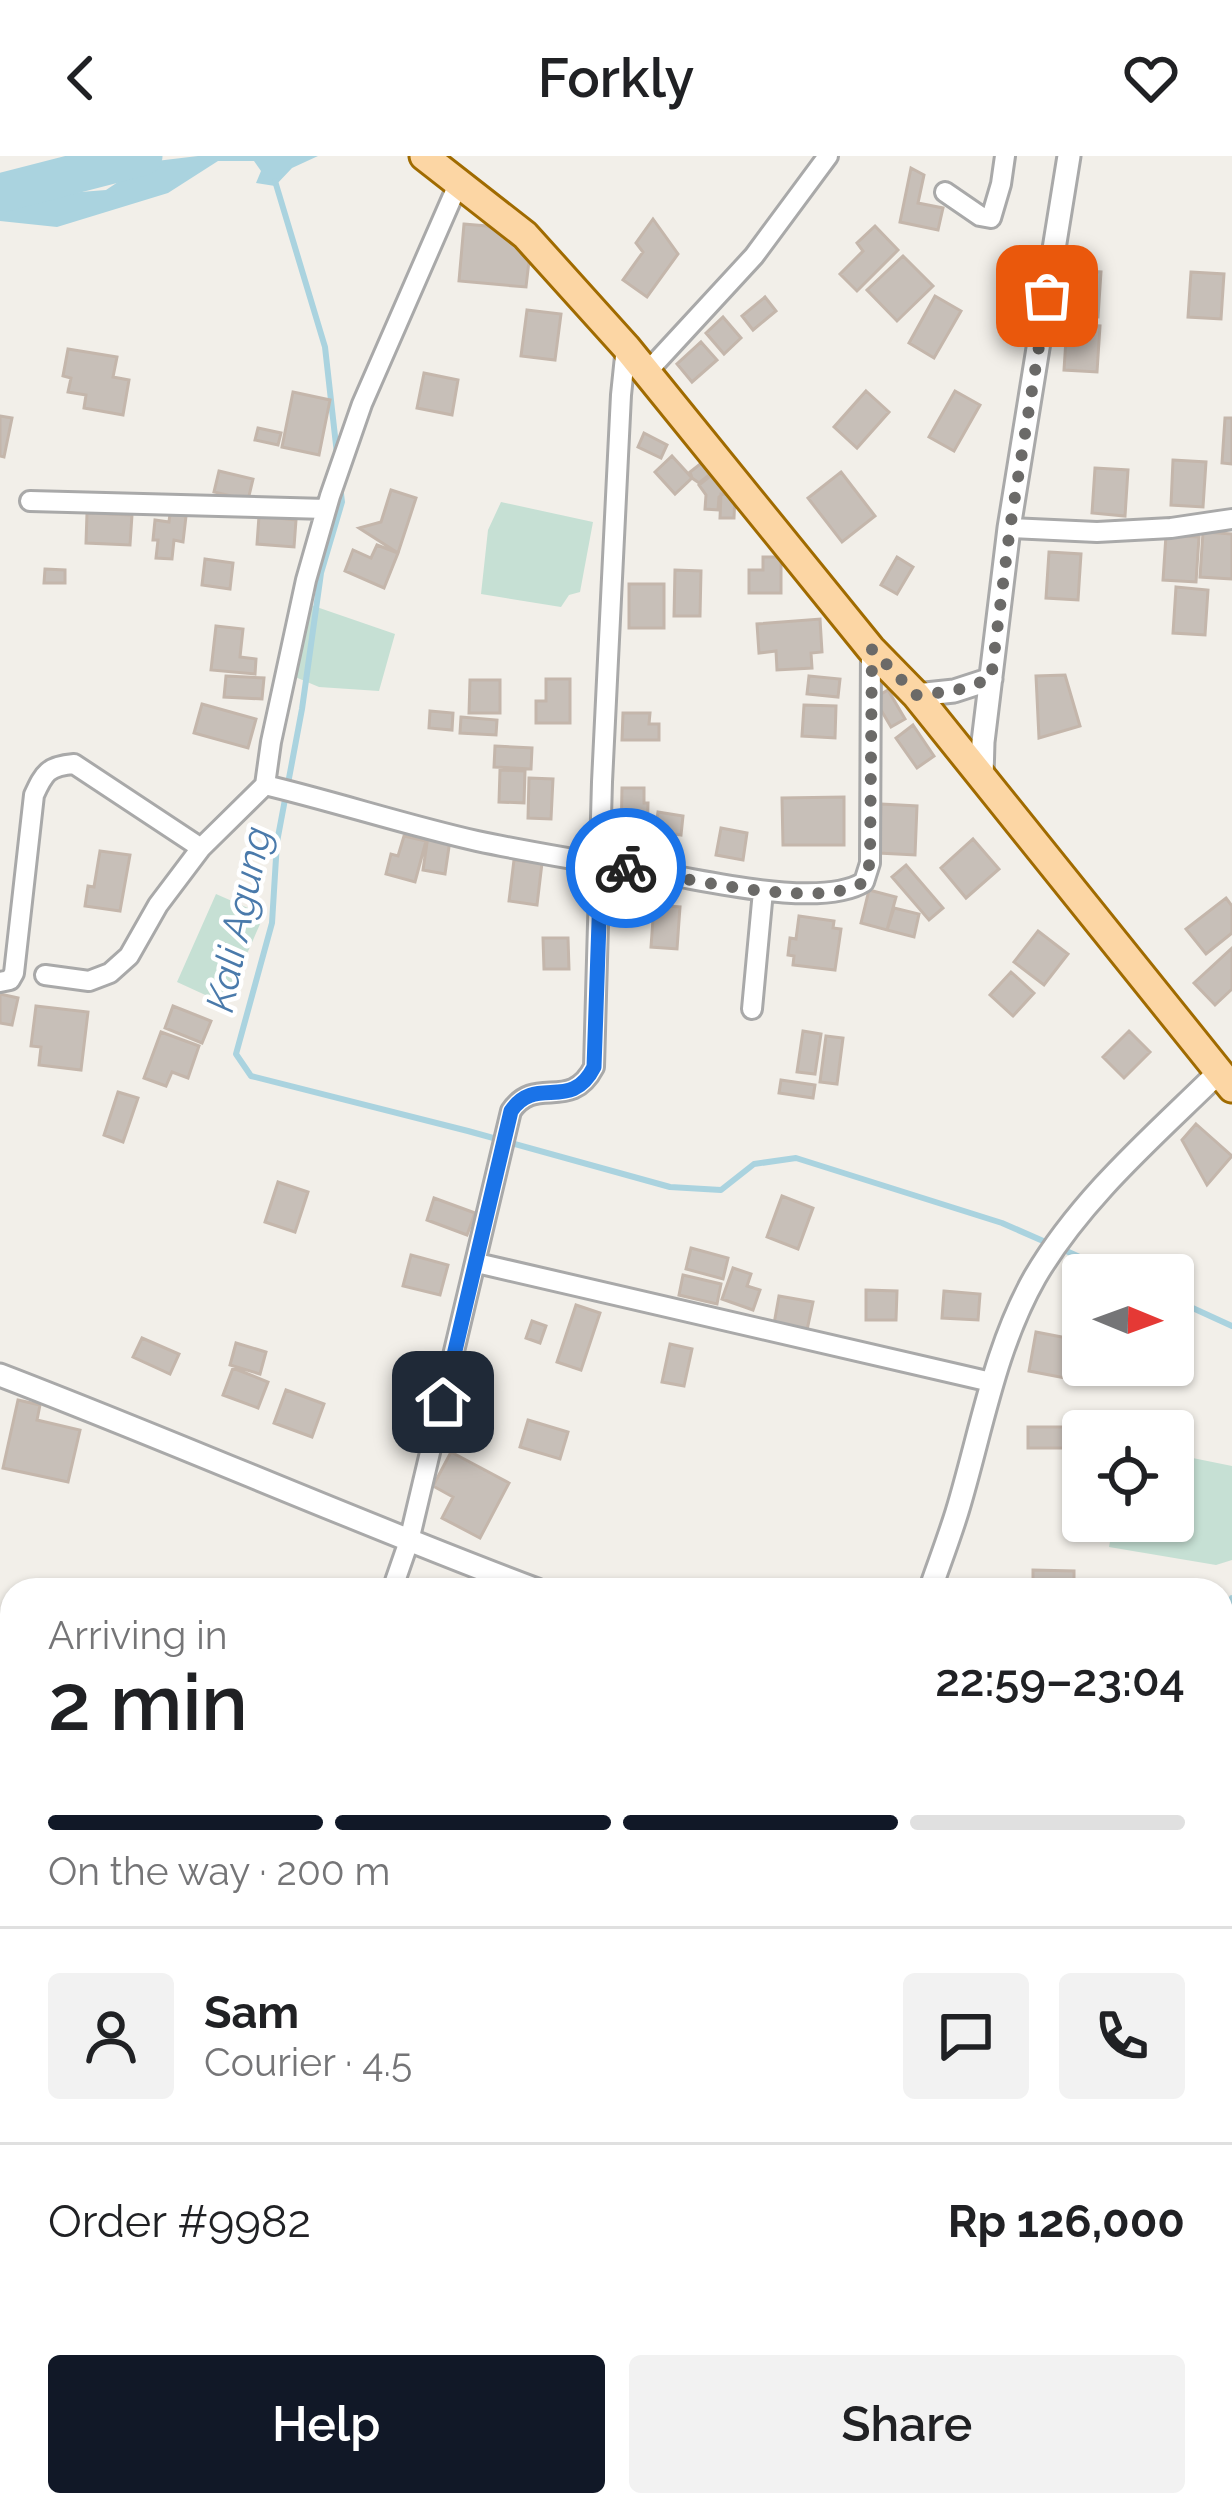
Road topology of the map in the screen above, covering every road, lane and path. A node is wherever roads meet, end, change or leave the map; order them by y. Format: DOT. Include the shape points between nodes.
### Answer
graph roads {
  1 [pos="828,156"];
  2 [pos="1006,156"];
  3 [pos="1069,156"];
  4 [pos="442,168"];
  5 [pos="945,191"];
  6 [pos="626,347"];
  7 [pos="647,372"];
  8 [pos="30,501"];
  9 [pos="328,502"];
  10 [pos="1232,519"];
  11 [pos="1010,528"];
  12 [pos="872,649"];
  13 [pos="991,679"];
  14 [pos="916,695"];
  15 [pos="982,777"];
  16 [pos="269,786"];
  17 [pos="201,848"];
  18 [pos="601,864"];
  19 [pos="763,891"];
  20 [pos="45,975"];
  21 [pos="0,982"];
  22 [pos="752,1009"];
  23 [pos="1226,1080"];
  24 [pos="477,1263"];
  25 [pos="0,1375"];
  26 [pos="991,1382"];
  27 [pos="409,1541"];
  28 [pos="396,1578"];
  29 [pos="506,1578"];
  30 [pos="934,1578"];
  1 -- 7 [label="street" via="754,256"];
  2 -- 5 [label="street" via="991,218"];
  3 -- 11 [label="street"];
  4 -- 6 [label="main road" via="525,235"];
  4 -- 9 [label="street" via="405,301"];
  6 -- 7 [label="main road"];
  6 -- 18 [label="street"];
  7 -- 12 [label="main road"];
  8 -- 9 [label="street"];
  9 -- 16 [label="street"];
  10 -- 11 [label="street" via="1097,532"];
  11 -- 13 [label="street"];
  12 -- 14 [label="main road"];
  12 -- 19 [label="street" via="864,882 820,892"];
  13 -- 14 [label="street"];
  13 -- 15 [label="street"];
  14 -- 15 [label="main road"];
  15 -- 23 [label="main road"];
  16 -- 17 [label="street"];
  16 -- 18 [label="street" via="476,841"];
  17 -- 20 [label="street" via="110,973 89,981"];
  17 -- 21 [label="street" via="74,764 56,765 34,795 14,973"];
  18 -- 19 [label="street"];
  18 -- 24 [label="street" via="594,1067 586,1084 528,1095 511,1111"];
  19 -- 22 [label="street"];
  23 -- 26 [label="street" via="1112,1176 1064,1235 1036,1276"];
  24 -- 26 [label="street"];
  24 -- 27 [label="street"];
  25 -- 27 [label="street"];
  26 -- 30 [label="street"];
  27 -- 28 [label="street"];
  27 -- 29 [label="street"];
}
